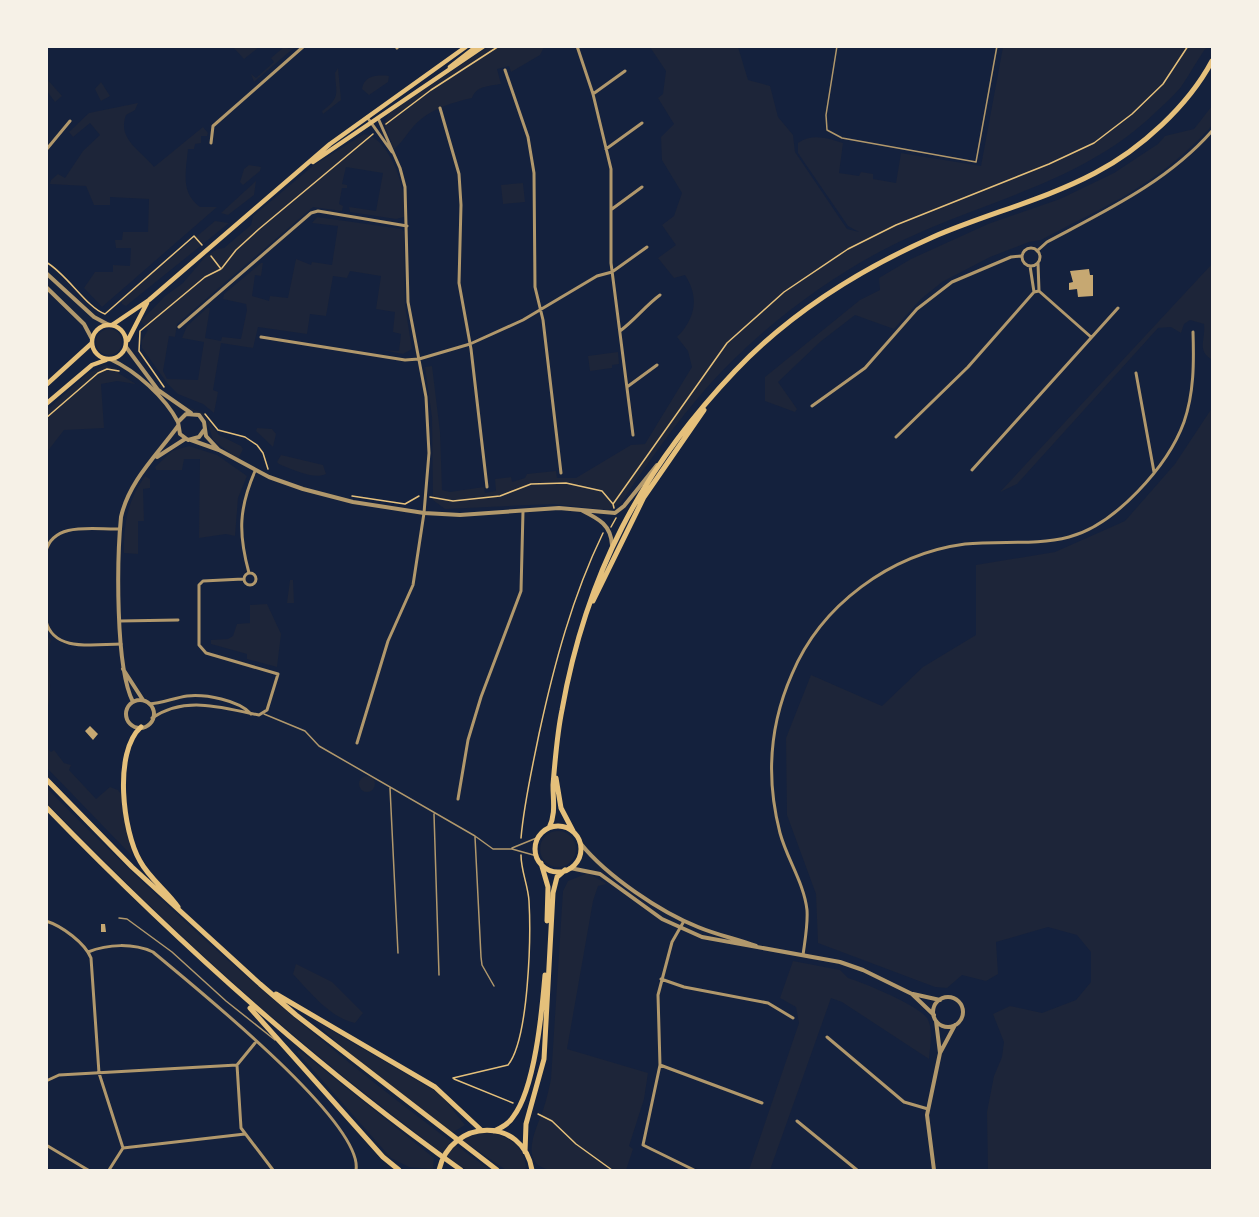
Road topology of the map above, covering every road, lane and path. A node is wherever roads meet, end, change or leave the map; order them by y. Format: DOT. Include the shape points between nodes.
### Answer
graph roads {
  1 [pos="304,46"];
  2 [pos="467,46"];
  3 [pos="477,46"];
  4 [pos="484,46"];
  5 [pos="499,46"];
  6 [pos="577,46"];
  7 [pos="837,46"];
  8 [pos="997,46"];
  9 [pos="1212,61"];
  10 [pos="505,70"];
  11 [pos="446,71"];
  12 [pos="625,71"];
  13 [pos="593,94"];
  14 [pos="440,108"];
  15 [pos="374,112"];
  16 [pos="367,117"];
  17 [pos="378,118"];
  18 [pos="70,121"];
  19 [pos="642,123"];
  20 [pos="371,124"];
  21 [pos="385,124"];
  22 [pos="1212,131"];
  23 [pos="371,136"];
  24 [pos="211,143"];
  25 [pos="606,149"];
  26 [pos="46,150"];
  27 [pos="393,154"];
  28 [pos="306,167"];
  29 [pos="642,187"];
  30 [pos="612,209"];
  31 [pos="407,226"];
  32 [pos="202,245"];
  33 [pos="647,247"];
  34 [pos="1038,250"];
  35 [pos="211,256"];
  36 [pos="1021,256"];
  37 [pos="46,262"];
  38 [pos="1038,262"];
  39 [pos="1030,266"];
  40 [pos="221,269"];
  41 [pos="612,272"];
  42 [pos="46,273"];
  43 [pos="47,287"];
  44 [pos="1039,291"];
  45 [pos="1034,292"];
  46 [pos="660,295"];
  47 [pos="149,300"];
  48 [pos="1118,308"];
  49 [pos="540,311"];
  50 [pos="111,325"];
  51 [pos="179,327"];
  52 [pos="620,331"];
  53 [pos="1193,332"];
  54 [pos="261,337"];
  55 [pos="1091,338"];
  56 [pos="92,341"];
  57 [pos="470,344"];
  58 [pos="126,345"];
  59 [pos="109,359"];
  60 [pos="419,359"];
  61 [pos="657,365"];
  62 [pos="120,371"];
  63 [pos="1137,373"];
  64 [pos="46,385"];
  65 [pos="627,387"];
  66 [pos="721,388"];
  67 [pos="169,392"];
  68 [pos="46,404"];
  69 [pos="812,406"];
  70 [pos="202,411"];
  71 [pos="191,413"];
  72 [pos="46,418"];
  73 [pos="178,424"];
  74 [pos="204,430"];
  75 [pos="633,435"];
  76 [pos="896,437"];
  77 [pos="188,439"];
  78 [pos="219,450"];
  79 [pos="154,459"];
  80 [pos="661,460"];
  81 [pos="972,470"];
  82 [pos="255,471"];
  83 [pos="1154,472"];
  84 [pos="271,473"];
  85 [pos="561,473"];
  86 [pos="487,487"];
  87 [pos="353,496"];
  88 [pos="418,496"];
  89 [pos="433,497"];
  90 [pos="614,509"];
  91 [pos="579,510"];
  92 [pos="523,511"];
  93 [pos="424,513"];
  94 [pos="616,516"];
  95 [pos="610,527"];
  96 [pos="120,529"];
  97 [pos="606,530"];
  98 [pos="612,545"];
  99 [pos="46,551"];
  100 [pos="249,573"];
  101 [pos="243,579"];
  102 [pos="586,616"];
  103 [pos="178,620"];
  104 [pos="46,621"];
  105 [pos="120,621"];
  106 [pos="121,644"];
  107 [pos="123,668"];
  108 [pos="144,701"];
  109 [pos="133,702"];
  110 [pos="149,704"];
  111 [pos="251,714"];
  112 [pos="264,714"];
  113 [pos="152,718"];
  114 [pos="141,727"];
  115 [pos="357,743"];
  116 [pos="555,773"];
  117 [pos="46,779"];
  118 [pos="390,787"];
  119 [pos="458,799"];
  120 [pos="46,807"];
  121 [pos="434,813"];
  122 [pos="549,828"];
  123 [pos="574,832"];
  124 [pos="475,836"];
  125 [pos="538,837"];
  126 [pos="521,838"];
  127 [pos="581,844"];
  128 [pos="512,849"];
  129 [pos="521,855"];
  130 [pos="537,856"];
  131 [pos="541,864"];
  132 [pos="568,869"];
  133 [pos="184,916"];
  134 [pos="119,918"];
  135 [pos="46,921"];
  136 [pos="684,921"];
  137 [pos="680,929"];
  138 [pos="758,947"];
  139 [pos="88,952"];
  140 [pos="398,953"];
  141 [pos="802,955"];
  142 [pos="439,975"];
  143 [pos="662,979"];
  144 [pos="260,984"];
  145 [pos="494,986"];
  146 [pos="233,989"];
  147 [pos="912,994"];
  148 [pos="940,1000"];
  149 [pos="934,1015"];
  150 [pos="793,1018"];
  151 [pos="936,1021"];
  152 [pos="955,1025"];
  153 [pos="827,1037"];
  154 [pos="255,1042"];
  155 [pos="288,1050"];
  156 [pos="940,1053"];
  157 [pos="237,1065"];
  158 [pos="660,1065"];
  159 [pos="99,1073"];
  160 [pos="46,1081"];
  161 [pos="514,1103"];
  162 [pos="762,1103"];
  163 [pos="928,1109"];
  164 [pos="538,1114"];
  165 [pos="797,1121"];
  166 [pos="481,1130"];
  167 [pos="494,1131"];
  168 [pos="245,1134"];
  169 [pos="46,1145"];
  170 [pos="123,1148"];
  171 [pos="525,1152"];
  172 [pos="88,1170"];
  173 [pos="109,1170"];
  174 [pos="273,1170"];
  175 [pos="356,1170"];
  176 [pos="399,1170"];
  177 [pos="439,1170"];
  178 [pos="461,1170"];
  179 [pos="497,1170"];
  180 [pos="532,1170"];
  181 [pos="612,1170"];
  182 [pos="694,1170"];
  183 [pos="857,1170"];
  184 [pos="934,1170"];
  1 -- 24 [label="street" via="213,126"];
  2 -- 15 [label="main road"];
  3 -- 11 [label="main road"];
  4 -- 11 [label="main road"];
  5 -- 21 [label="path"];
  6 -- 13 [label="street"];
  7 -- 8 [label="lane" via="827,130 842,138 976,162"];
  9 -- 66 [label="main road" via="1186,99 1152,132 1111,163 887,259 807,310 745,362"];
  10 -- 49 [label="street" via="528,137 534,173"];
  11 -- 17 [label="main road"];
  12 -- 13 [label="street"];
  13 -- 25 [label="street"];
  14 -- 57 [label="street" via="459,174 459,283"];
  15 -- 16 [label="main road"];
  15 -- 17 [label="street"];
  16 -- 20 [label="street"];
  16 -- 28 [label="main road"];
  17 -- 20 [label="main road"];
  17 -- 27 [label="street"];
  18 -- 26 [label="street"];
  19 -- 25 [label="street"];
  20 -- 27 [label="street"];
  20 -- 28 [label="main road"];
  22 -- 34 [label="street" via="1141,192"];
  23 -- 40 [label="path" via="259,229"];
  25 -- 30 [label="street"];
  27 -- 31 [label="street" via="405,187"];
  28 -- 47 [label="main road"];
  29 -- 30 [label="street"];
  30 -- 41 [label="street"];
  31 -- 51 [label="street" via="311,213"];
  31 -- 60 [label="street" via="408,302"];
  32 -- 37 [label="path" via="194,236 105,314"];
  33 -- 41 [label="street"];
  34 -- 36 [label="street" via="1026,248"];
  34 -- 38 [label="street"];
  35 -- 40 [label="path"];
  36 -- 39 [label="street"];
  36 -- 69 [label="street" via="1011,256 952,282 917,309 865,368"];
  38 -- 39 [label="street"];
  38 -- 44 [label="street"];
  39 -- 45 [label="street"];
  40 -- 67 [label="path" via="205,277 140,331 138,351"];
  41 -- 49 [label="street" via="597,276"];
  41 -- 52 [label="street"];
  42 -- 50 [label="street" via="94,317"];
  43 -- 56 [label="street" via="84,324"];
  44 -- 45 [label="street"];
  44 -- 55 [label="street"];
  45 -- 76 [label="street" via="968,367"];
  46 -- 52 [label="street"];
  47 -- 50 [label="main road"];
  47 -- 58 [label="main road"];
  48 -- 55 [label="street"];
  49 -- 57 [label="street"];
  49 -- 85 [label="street"];
  50 -- 56 [label="main road" via="96,331"];
  50 -- 58 [label="main road" via="124,333"];
  52 -- 65 [label="street"];
  53 -- 83 [label="street" via="1192,388 1184,422"];
  54 -- 60 [label="street"];
  55 -- 81 [label="street"];
  56 -- 59 [label="main road" via="95,352"];
  56 -- 64 [label="main road"];
  57 -- 60 [label="street"];
  57 -- 86 [label="street"];
  58 -- 59 [label="main road" via="120,356"];
  58 -- 71 [label="street" via="158,390"];
  59 -- 68 [label="main road" via="92,365"];
  59 -- 73 [label="street" via="134,373 167,405"];
  60 -- 93 [label="street" via="429,434"];
  61 -- 65 [label="street"];
  62 -- 72 [label="path" via="107,369 98,373"];
  63 -- 83 [label="street"];
  65 -- 75 [label="street"];
  66 -- 80 [label="main road" via="687,423"];
  66 -- 102 [label="main road" via="644,497"];
  70 -- 84 [label="path" via="218,430 257,444"];
  71 -- 73 [label="street"];
  71 -- 74 [label="street" via="202,418"];
  73 -- 77 [label="street"];
  73 -- 79 [label="street"];
  74 -- 77 [label="street" via="199,437"];
  74 -- 78 [label="street"];
  77 -- 78 [label="street"];
  77 -- 79 [label="street"];
  78 -- 82 [label="street"];
  79 -- 96 [label="street" via="130,492"];
  80 -- 91 [label="street" via="620,510 606,514"];
  80 -- 98 [label="main road"];
  82 -- 93 [label="street" via="329,496"];
  82 -- 100 [label="street" via="241,509"];
  83 -- 141 [label="street" via="1118,509 1071,536 1025,543 964,544 914,557 858,588 816,633 792,673 771,752 773,795 781,835 807,909"];
  87 -- 88 [label="path" via="404,504"];
  89 -- 90 [label="path" via="449,501 500,496 531,484 561,483 600,490"];
  91 -- 92 [label="street"];
  91 -- 98 [label="street" via="603,522"];
  92 -- 93 [label="street"];
  92 -- 119 [label="street" via="521,591 478,708 466,748"];
  93 -- 115 [label="street" via="413,585 388,641"];
  94 -- 95 [label="path"];
  96 -- 99 [label="street" via="59,532"];
  96 -- 105 [label="street"];
  97 -- 126 [label="path" via="587,568 556,664 526,794"];
  98 -- 102 [label="main road"];
  100 -- 101 [label="street"];
  100 -- 101 [label="street" via="256,576 254,584 248,585"];
  101 -- 112 [label="street" via="200,583 199,645 206,653 278,674 271,704"];
  102 -- 116 [label="main road" via="561,712"];
  103 -- 105 [label="street"];
  104 -- 106 [label="street" via="52,634 62,642"];
  105 -- 106 [label="street"];
  106 -- 107 [label="street"];
  107 -- 108 [label="street"];
  107 -- 109 [label="street"];
  108 -- 109 [label="street"];
  108 -- 110 [label="street"];
  109 -- 114 [label="street" via="127,718"];
  110 -- 111 [label="street" via="187,696 204,697 236,704"];
  110 -- 113 [label="street"];
  111 -- 112 [label="street"];
  111 -- 113 [label="street" via="192,704"];
  112 -- 118 [label="lane" via="304,730 319,746"];
  113 -- 114 [label="street"];
  114 -- 133 [label="main road" via="124,772 130,836 140,861"];
  116 -- 122 [label="main road" via="554,815"];
  116 -- 123 [label="main road" via="561,808"];
  117 -- 133 [label="main road"];
  118 -- 121 [label="lane"];
  118 -- 140 [label="lane"];
  120 -- 146 [label="main road" via="147,910"];
  121 -- 124 [label="lane"];
  121 -- 142 [label="lane"];
  122 -- 123 [label="main road" via="562,826"];
  122 -- 125 [label="main road"];
  123 -- 127 [label="main road"];
  124 -- 128 [label="lane" via="493,849"];
  124 -- 145 [label="lane" via="482,965"];
  125 -- 128 [label="lane"];
  125 -- 130 [label="main road"];
  127 -- 132 [label="main road" via="580,856"];
  127 -- 136 [label="street" via="614,874"];
  128 -- 130 [label="lane"];
  129 -- 161 [label="path" via="530,922 519,1047 508,1065 453,1078"];
  130 -- 131 [label="main road"];
  131 -- 132 [label="main road" via="552,870"];
  131 -- 167 [label="main road" via="548,887 546,961 534,1057 517,1111 509,1122"];
  132 -- 137 [label="street" via="600,874"];
  132 -- 171 [label="main road" via="557,877 553,893 544,1059 526,1124"];
  133 -- 144 [label="main road"];
  134 -- 155 [label="lane" via="127,918 172,952"];
  135 -- 139 [label="street" via="60,927"];
  136 -- 137 [label="street"];
  136 -- 138 [label="street"];
  137 -- 138 [label="street" via="716,941"];
  137 -- 143 [label="street" via="672,942"];
  138 -- 141 [label="street"];
  139 -- 154 [label="street" via="121,946 153,952"];
  139 -- 159 [label="street"];
  141 -- 147 [label="street" via="849,964"];
  143 -- 150 [label="street" via="768,1003"];
  143 -- 158 [label="street" via="657,1008"];
  144 -- 166 [label="main road" via="310,1017 435,1087"];
  144 -- 179 [label="main road"];
  146 -- 155 [label="main road"];
  146 -- 178 [label="main road" via="312,1056"];
  147 -- 148 [label="street"];
  147 -- 149 [label="street"];
  148 -- 149 [label="street"];
  148 -- 152 [label="street" via="951,998 962,1006 962,1016"];
  149 -- 151 [label="street"];
  151 -- 152 [label="street" via="947,1027"];
  151 -- 156 [label="street"];
  152 -- 156 [label="street"];
  153 -- 163 [label="street" via="904,1102"];
  154 -- 157 [label="street"];
  154 -- 175 [label="street" via="315,1098 342,1132 356,1156"];
  155 -- 176 [label="main road"];
  156 -- 163 [label="street"];
  157 -- 159 [label="street"];
  157 -- 168 [label="street" via="241,1128"];
  158 -- 162 [label="street"];
  158 -- 182 [label="street" via="643,1145"];
  159 -- 160 [label="street" via="59,1075"];
  159 -- 170 [label="street"];
  163 -- 184 [label="street" via="928,1140"];
  164 -- 181 [label="path"];
  165 -- 183 [label="street"];
  166 -- 167 [label="main road"];
  166 -- 177 [label="main road" via="450,1146"];
  167 -- 171 [label="main road" via="512,1138"];
  168 -- 170 [label="street"];
  168 -- 174 [label="street"];
  169 -- 172 [label="street"];
  170 -- 173 [label="street"];
  171 -- 180 [label="main road"];
}
